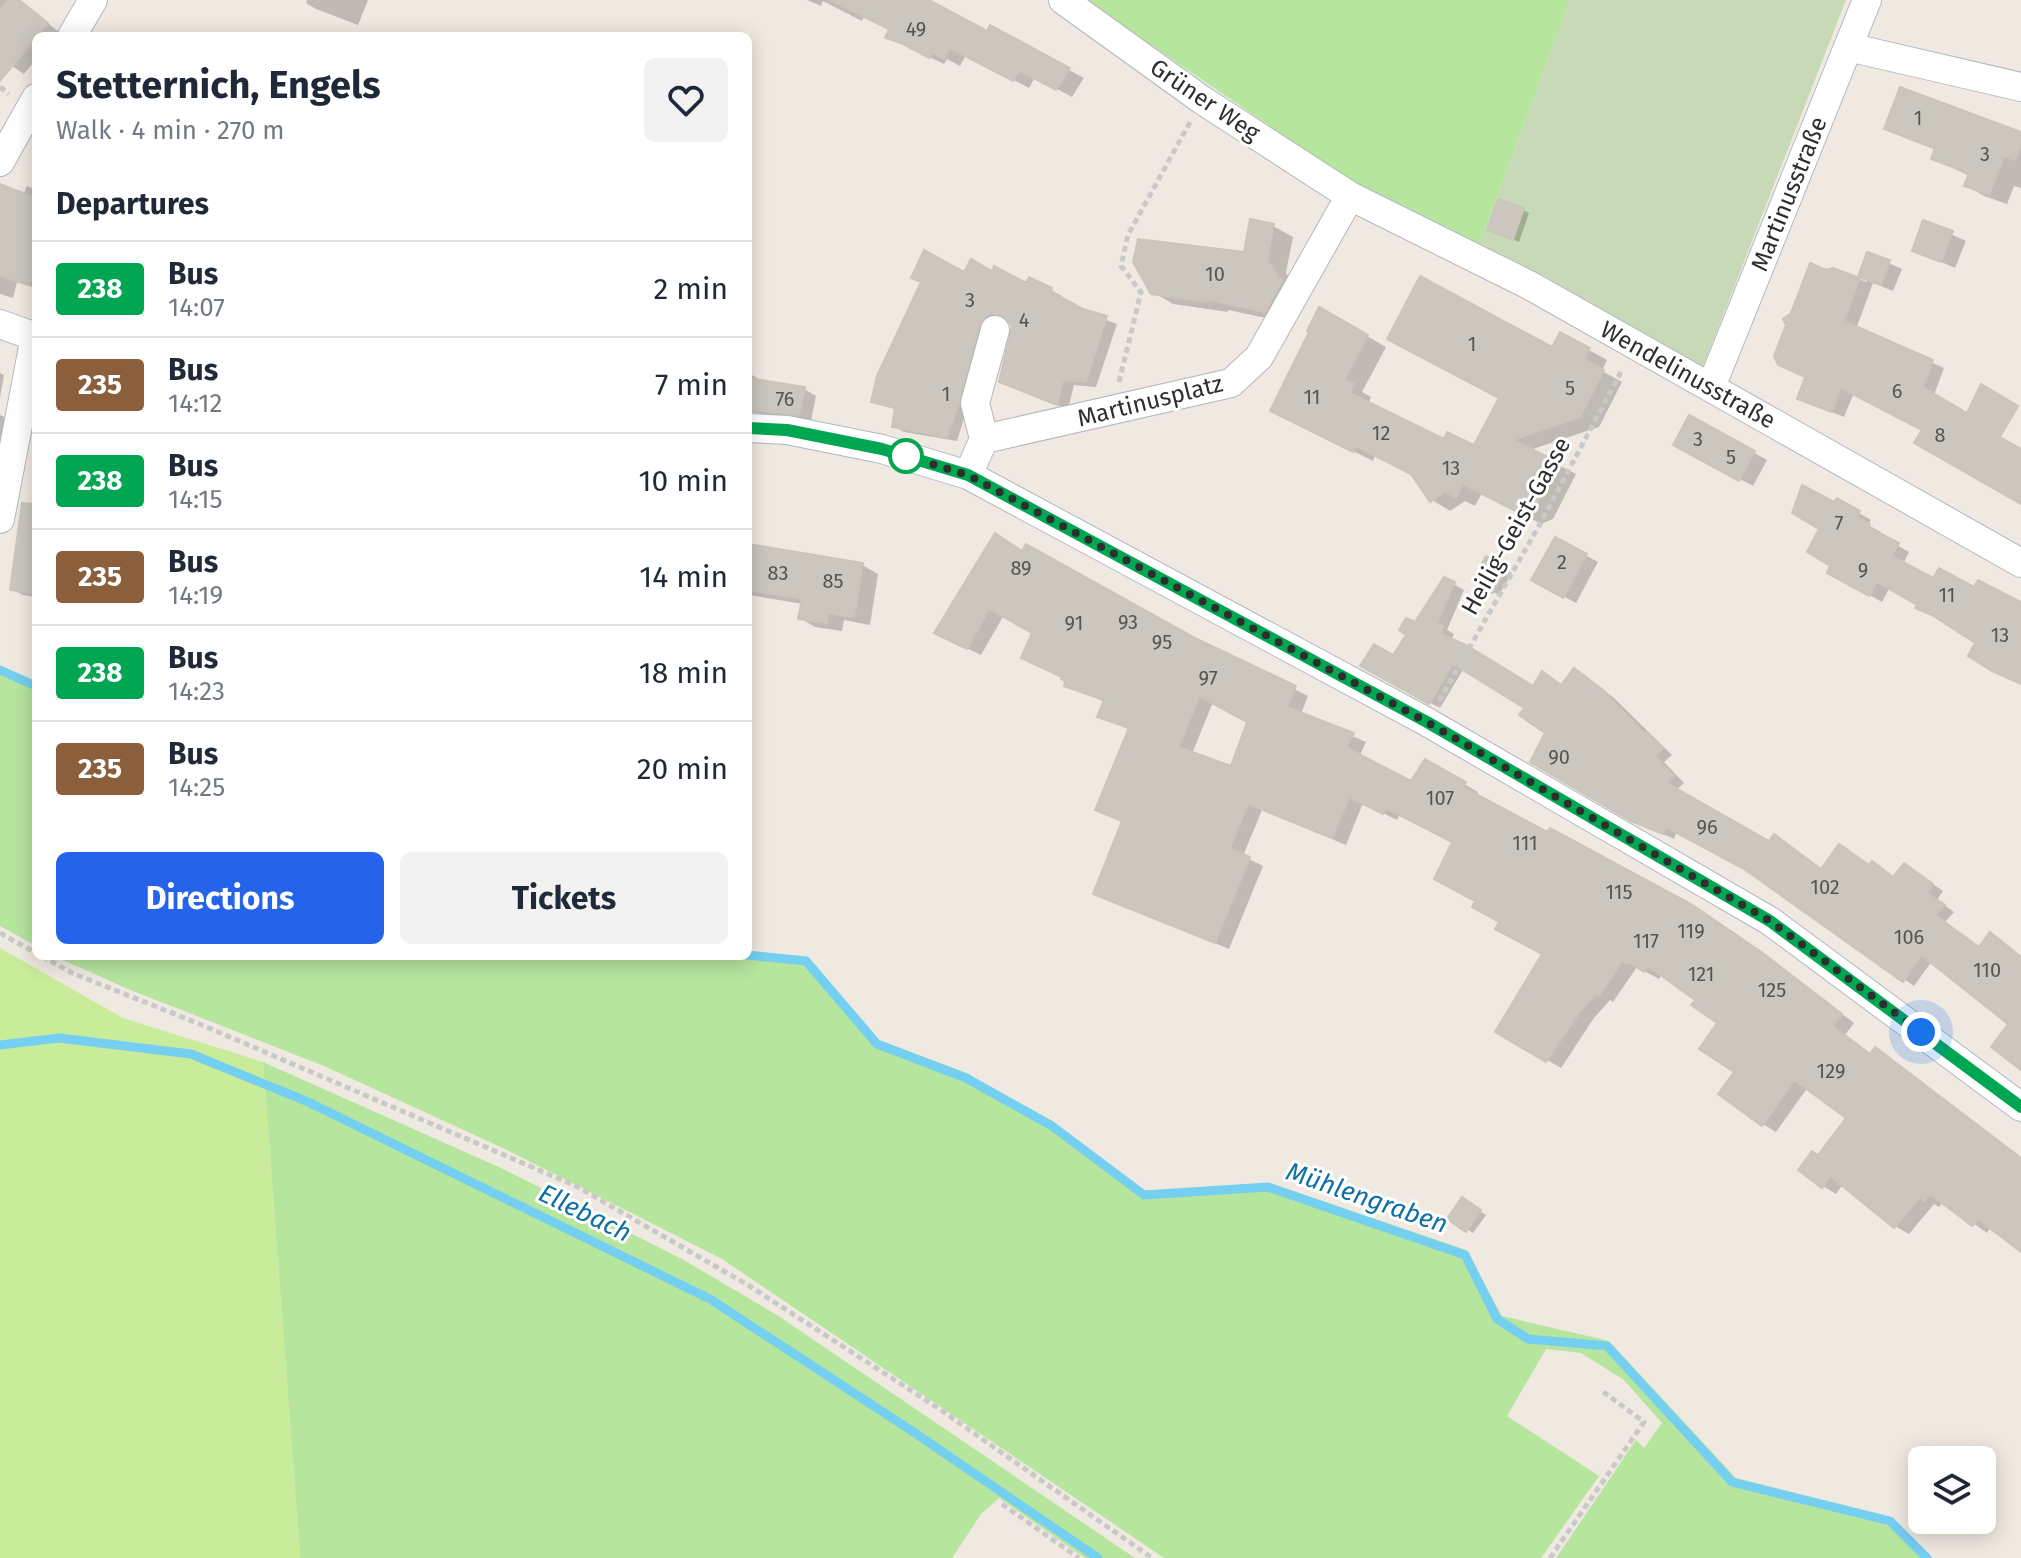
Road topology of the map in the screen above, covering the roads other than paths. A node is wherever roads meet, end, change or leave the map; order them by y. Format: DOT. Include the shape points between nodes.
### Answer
graph roads {
  1 [pos="93,0"];
  2 [pos="1063,0"];
  3 [pos="1867,0"];
  4 [pos="74,32"];
  5 [pos="1848,47"];
  6 [pos="2021,87"];
  7 [pos="32,105"];
  8 [pos="0,162"];
  9 [pos="1350,196"];
  10 [pos="0,324"];
  11 [pos="995,330"];
  12 [pos="32,336"];
  13 [pos="32,357"];
  14 [pos="1711,387"];
  15 [pos="752,428"];
  16 [pos="984,439"];
  17 [pos="968,475"];
  18 [pos="0,519"];
  19 [pos="2021,563"];
  20 [pos="2021,1107"];
  1 -- 4 [label="street"];
  2 -- 9 [label="street, Grüner Weg" via="1202,100"];
  3 -- 5 [label="street, Martinusstraße"];
  5 -- 6 [label="street"];
  5 -- 14 [label="street, Martinusstraße"];
  7 -- 8 [label="street"];
  9 -- 14 [label="street, Wendelinusstraße" via="1529,285"];
  9 -- 16 [label="street, Martinusplatz" via="1259,357 1231,383"];
  10 -- 12 [label="street"];
  11 -- 16 [label="street" via="975,403"];
  13 -- 18 [label="street"];
  14 -- 19 [label="street, Wendelinusstraße"];
  15 -- 17 [label="street" via="882,449"];
  16 -- 17 [label="street"];
  17 -- 20 [label="street" via="1427,722 1770,921"];
}
